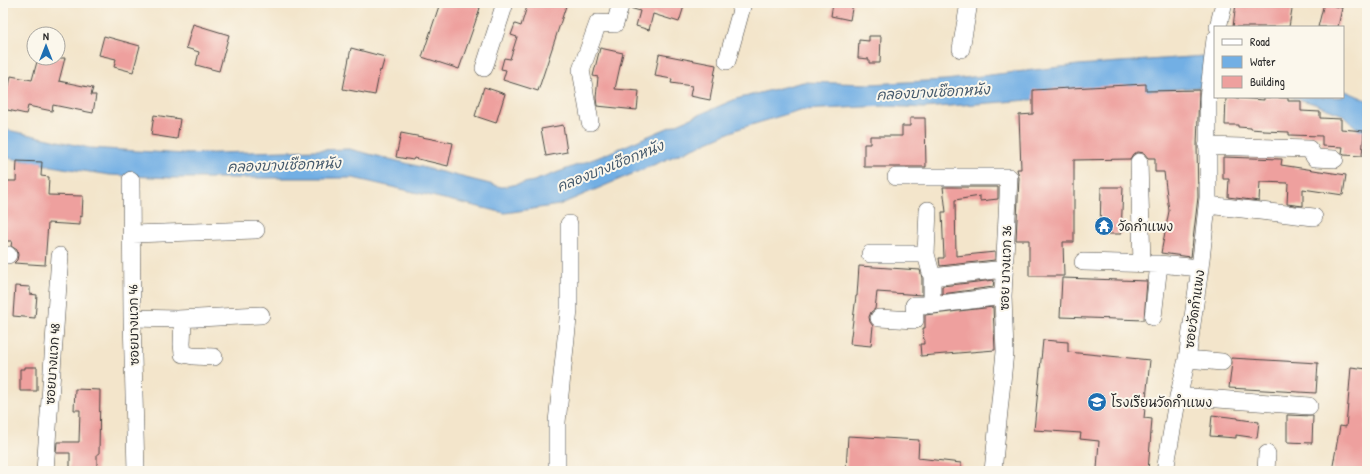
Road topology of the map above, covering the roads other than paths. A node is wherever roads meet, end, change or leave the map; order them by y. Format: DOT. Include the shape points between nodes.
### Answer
graph roads {
  1 [pos="505,3"];
  2 [pos="621,3"];
  3 [pos="743,3"];
  4 [pos="969,3"];
  5 [pos="1223,4"];
  6 [pos="1218,26"];
  7 [pos="1214,47"];
  8 [pos="961,49"];
  9 [pos="727,61"];
  10 [pos="484,68"];
  11 [pos="590,122"];
  12 [pos="1207,146"];
  13 [pos="1335,159"];
  14 [pos="1139,162"];
  15 [pos="896,177"];
  16 [pos="131,180"];
  17 [pos="1207,206"];
  18 [pos="928,210"];
  19 [pos="1314,217"];
  20 [pos="569,224"];
  21 [pos="256,230"];
  22 [pos="132,234"];
  23 [pos="870,254"];
  24 [pos="926,254"];
  25 [pos="60,256"];
  26 [pos="1083,262"];
  27 [pos="1142,263"];
  28 [pos="1159,264"];
  29 [pos="1200,268"];
  30 [pos="1005,269"];
  31 [pos="932,277"];
  32 [pos="1003,296"];
  33 [pos="932,305"];
  34 [pos="261,315"];
  35 [pos="1153,317"];
  36 [pos="132,318"];
  37 [pos="879,318"];
  38 [pos="183,319"];
  39 [pos="214,357"];
  40 [pos="1187,359"];
  41 [pos="1222,362"];
  42 [pos="1178,396"];
  43 [pos="1309,406"];
  44 [pos="1267,454"];
  45 [pos="45,471"];
  46 [pos="136,471"];
  47 [pos="557,471"];
  48 [pos="993,471"];
  49 [pos="1165,471"];
  50 [pos="1266,471"];
  1 -- 10 [label="street"];
  2 -- 11 [label="street" via="615,24 598,23 581,70"];
  3 -- 9 [label="street"];
  4 -- 8 [label="street"];
  5 -- 6 [label="street"];
  7 -- 12 [label="street, ซอยวัดกำแพง" via="1208,98"];
  12 -- 13 [label="street" via="1309,149 1315,158"];
  12 -- 17 [label="street, ซอยวัดกำแพง"];
  14 -- 27 [label="street"];
  15 -- 30 [label="street, ซอย บางแวก 36" via="1009,177"];
  16 -- 22 [label="street, ซอยบางแวก 46"];
  17 -- 19 [label="street"];
  17 -- 29 [label="street, ซอยวัดกำแพง"];
  18 -- 24 [label="street"];
  20 -- 47 [label="street" via="569,310 557,422"];
  21 -- 22 [label="street"];
  22 -- 36 [label="street, ซอยบางแวก 46"];
  23 -- 24 [label="street"];
  24 -- 31 [label="street"];
  25 -- 45 [label="street, ซอยบางแวก 48"];
  26 -- 27 [label="street"];
  27 -- 28 [label="street"];
  28 -- 29 [label="street"];
  28 -- 35 [label="street"];
  29 -- 40 [label="street, ซอยวัดกำแพง"];
  30 -- 31 [label="street"];
  30 -- 32 [label="street, ซอย บางแวก 36"];
  31 -- 33 [label="street"];
  32 -- 33 [label="street"];
  32 -- 48 [label="street, ซอย บางแวก 36" via="1005,352"];
  33 -- 37 [label="street" via="914,305 915,320"];
  34 -- 38 [label="street"];
  36 -- 38 [label="street"];
  36 -- 46 [label="street, ซอยบางแวก 46"];
  38 -- 39 [label="street" via="184,354"];
  40 -- 41 [label="street"];
  40 -- 42 [label="street, ซอยวัดกำแพง"];
  42 -- 43 [label="street"];
  42 -- 49 [label="street, ซอยวัดกำแพง"];
  44 -- 50 [label="street"];
}
